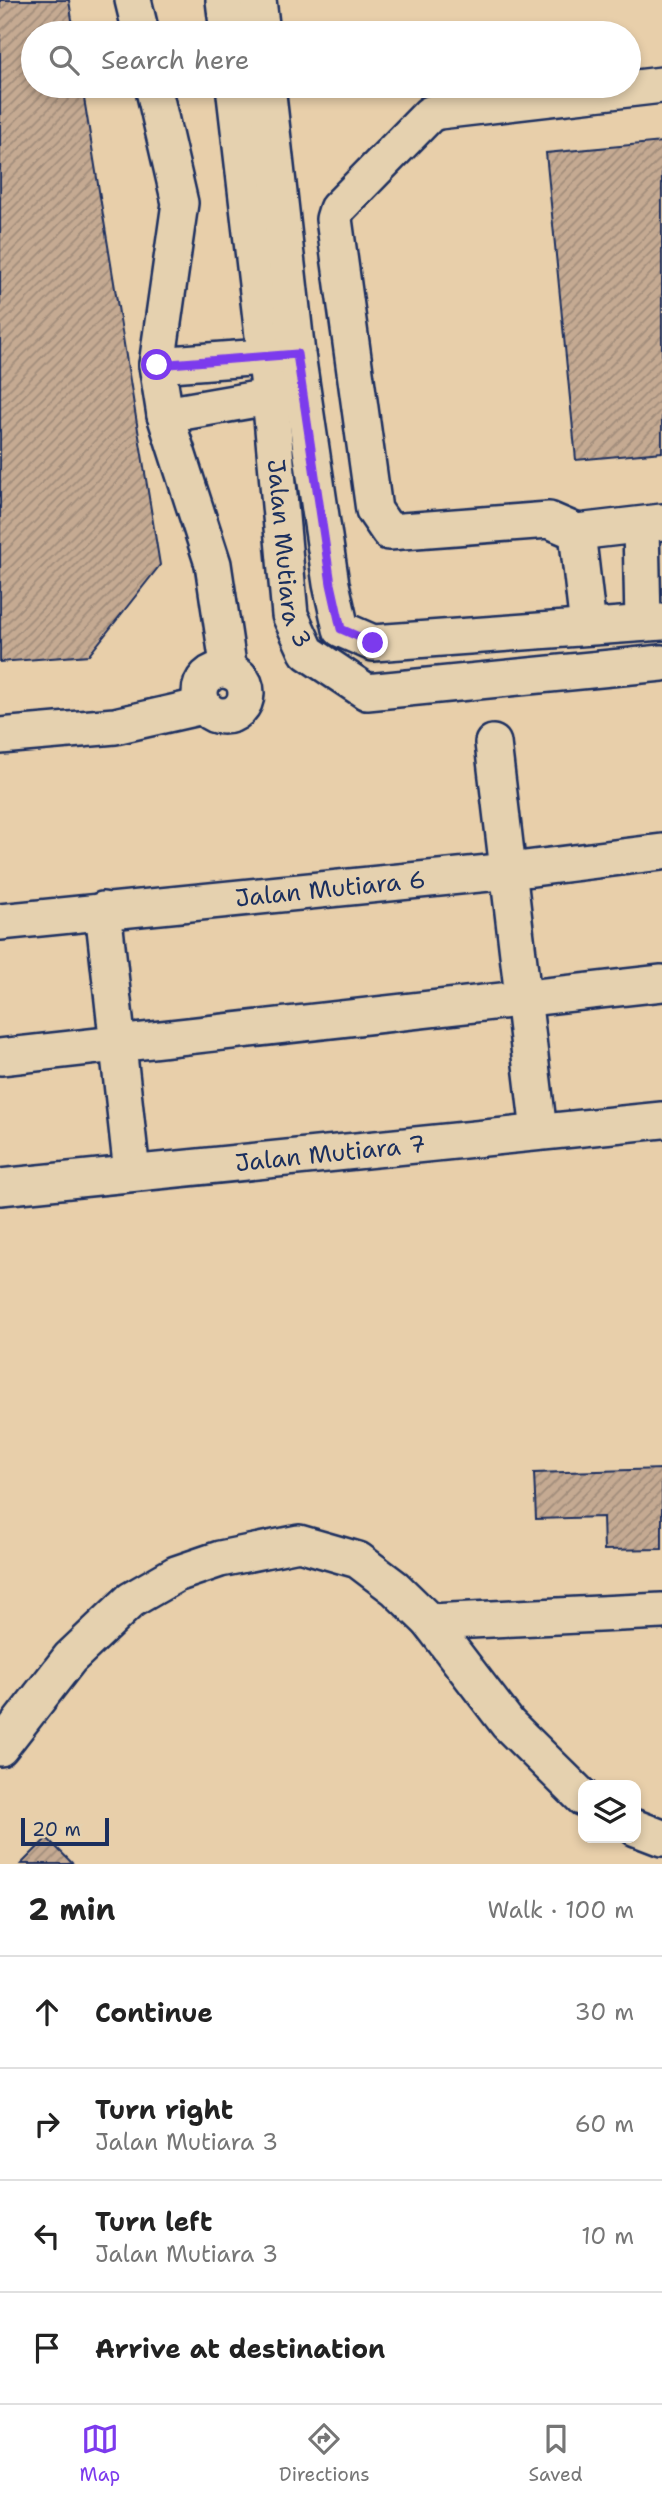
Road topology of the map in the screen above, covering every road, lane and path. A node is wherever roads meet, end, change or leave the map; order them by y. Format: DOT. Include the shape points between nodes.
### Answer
graph roads {
  1 [pos="133,0"];
  2 [pos="224,0"];
  3 [pos="258,0"];
  4 [pos="138,21"];
  5 [pos="227,21"];
  6 [pos="261,21"];
  7 [pos="662,85"];
  8 [pos="641,87"];
  9 [pos="156,98"];
  10 [pos="236,98"];
  11 [pos="268,98"];
  12 [pos="550,98"];
  13 [pos="281,356"];
  14 [pos="157,365"];
  15 [pos="287,394"];
  16 [pos="164,415"];
  17 [pos="651,524"];
  18 [pos="577,532"];
  19 [pos="652,622"];
  20 [pos="588,627"];
  21 [pos="662,663"];
  22 [pos="0,736"];
  23 [pos="493,743"];
  24 [pos="662,852"];
  25 [pos="509,871"];
  26 [pos="103,910"];
  27 [pos="0,922"];
  28 [pos="662,983"];
  29 [pos="522,999"];
  30 [pos="116,1044"];
  31 [pos="0,1057"];
  32 [pos="662,1120"];
  33 [pos="538,1132"];
  34 [pos="132,1173"];
  35 [pos="0,1187"];
  36 [pos="662,1611"];
  37 [pos="430,1622"];
  38 [pos="0,1748"];
  39 [pos="578,1793"];
  40 [pos="641,1830"];
  41 [pos="662,1839"];
  1 -- 4 [label="street"];
  2 -- 5 [label="street"];
  3 -- 6 [label="street"];
  7 -- 8 [label="street"];
  9 -- 14 [label="street" via="180,203"];
  10 -- 13 [label="street, Jalan Mutiara 3"];
  11 -- 13 [label="street, Jalan Mutiara 3"];
  12 -- 18 [label="street" via="430,114 337,209 334,219 374,510 382,525 389,532 549,520"];
  13 -- 14 [label="street"];
  13 -- 15 [label="street, Jalan Mutiara 3"];
  14 -- 16 [label="street"];
  15 -- 16 [label="street"];
  15 -- 20 [label="street, Jalan Mutiara 3" via="341,629 373,643"];
  15 -- 21 [label="street, Jalan Mutiara 3" via="290,615 307,652 337,675 367,692"];
  16 -- 22 [label="street" via="213,564 229,671 246,690 240,710 220,717 203,706 115,726"];
  17 -- 18 [label="street"];
  17 -- 19 [label="street"];
  18 -- 20 [label="street"];
  19 -- 20 [label="street, Jalan Mutiara 3"];
  23 -- 25 [label="street"];
  24 -- 25 [label="street, Jalan Mutiara 6"];
  25 -- 26 [label="street, Jalan Mutiara 6"];
  25 -- 29 [label="street"];
  26 -- 27 [label="street, Jalan Mutiara 6"];
  26 -- 30 [label="street"];
  28 -- 29 [label="street"];
  29 -- 30 [label="street"];
  29 -- 33 [label="street"];
  30 -- 31 [label="street"];
  30 -- 34 [label="street"];
  32 -- 33 [label="street, Jalan Mutiara 7"];
  33 -- 34 [label="street, Jalan Mutiara 7"];
  34 -- 35 [label="street, Jalan Mutiara 7"];
  36 -- 37 [label="street"];
  37 -- 38 [label="street" via="358,1560 299,1543 219,1559 176,1574 131,1600 70,1658"];
  37 -- 39 [label="street" via="508,1724"];
  40 -- 41 [label="street"];
}
